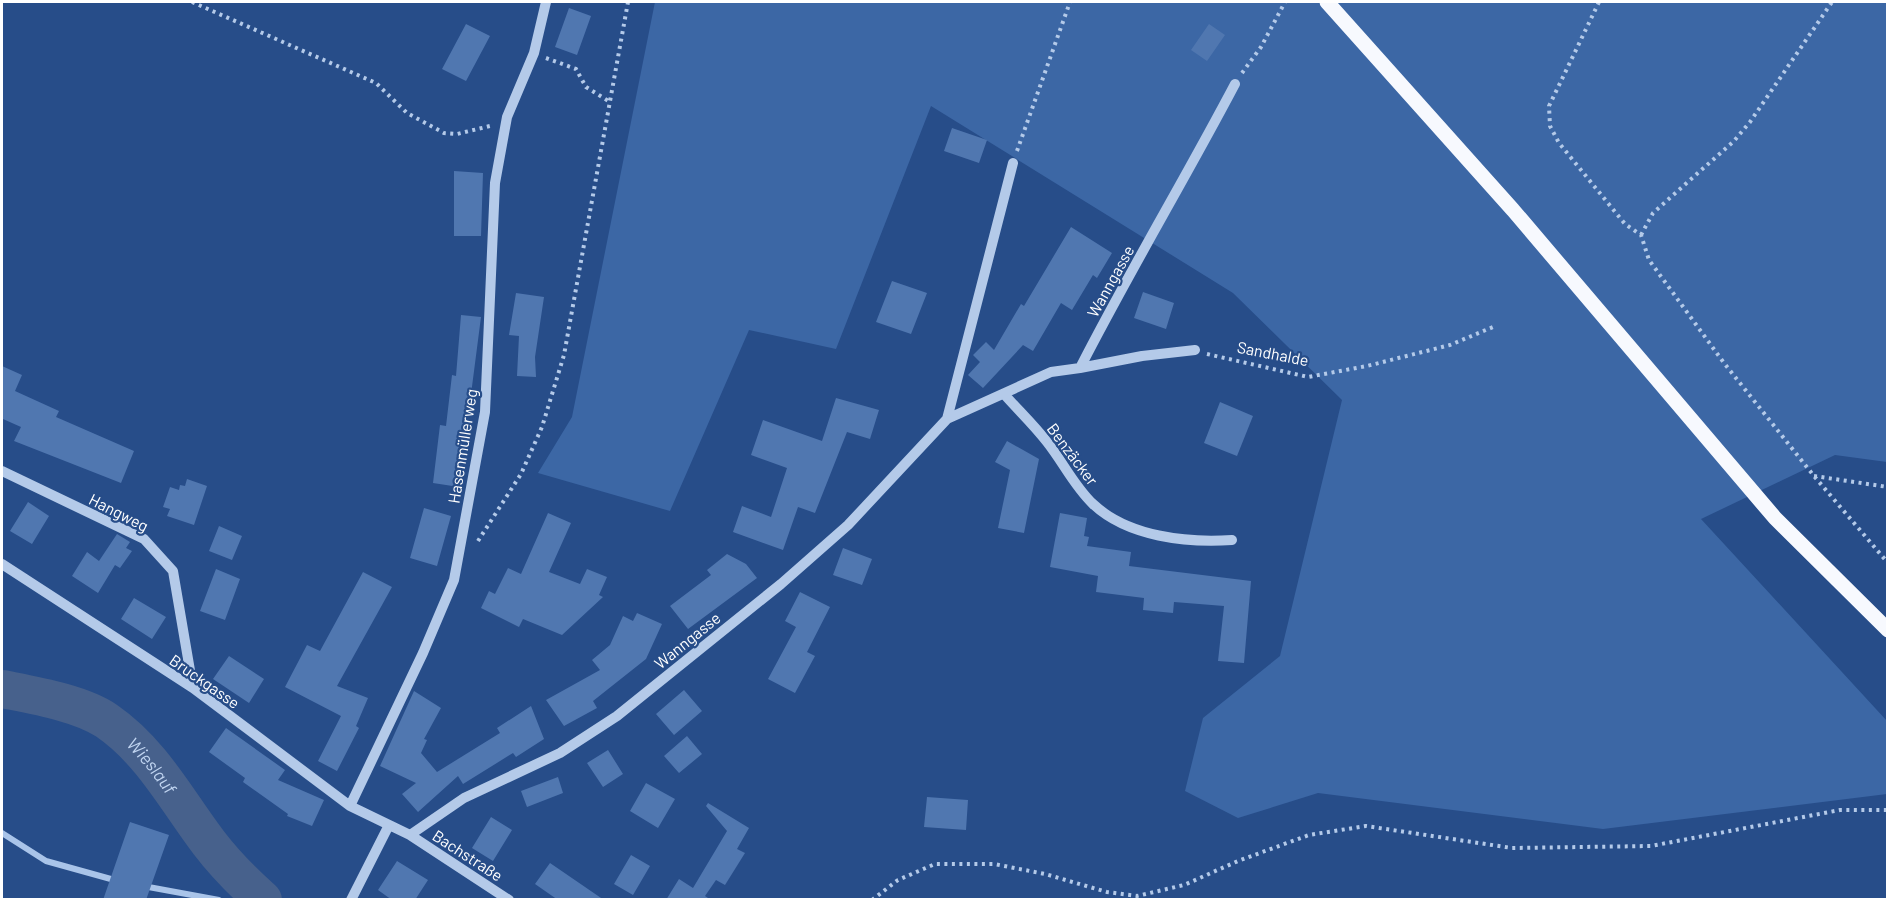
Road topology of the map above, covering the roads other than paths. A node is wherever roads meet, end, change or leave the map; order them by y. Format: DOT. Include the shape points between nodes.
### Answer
graph roads {
  1 [pos="546,2"];
  2 [pos="1327,2"];
  3 [pos="1235,84"];
  4 [pos="1013,163"];
  5 [pos="1195,350"];
  6 [pos="1080,368"];
  7 [pos="1004,394"];
  8 [pos="947,419"];
  9 [pos="2,471"];
  10 [pos="1232,540"];
  11 [pos="2,564"];
  12 [pos="1887,630"];
  13 [pos="193,688"];
  14 [pos="350,806"];
  15 [pos="389,825"];
  16 [pos="410,835"];
  17 [pos="351,900"];
  18 [pos="509,900"];
  1 -- 14 [label="street, Hasenmüllerweg" via="534,53 507,117 495,183 485,412 454,580"];
  2 -- 12 [label="main road" via="1513,210 1775,518"];
  3 -- 6 [label="street, Wanngasse"];
  4 -- 8 [label="street, Wanngasse"];
  5 -- 6 [label="street"];
  6 -- 7 [label="street, Wanngasse" via="1051,372"];
  7 -- 8 [label="street, Wanngasse"];
  7 -- 10 [label="street, Benzäcker" via="1094,506 1129,526 1161,536 1200,542"];
  8 -- 16 [label="street, Wanngasse" via="848,525 617,716 560,753 464,798"];
  9 -- 13 [label="street, Hangweg" via="144,539 173,571"];
  11 -- 13 [label="street, Bruckgasse"];
  13 -- 14 [label="street, Bruckgasse"];
  14 -- 15 [label="street, Bruckgasse"];
  15 -- 16 [label="street, Bruckgasse"];
  15 -- 17 [label="street"];
  16 -- 18 [label="street, Bachstraße"];
}
